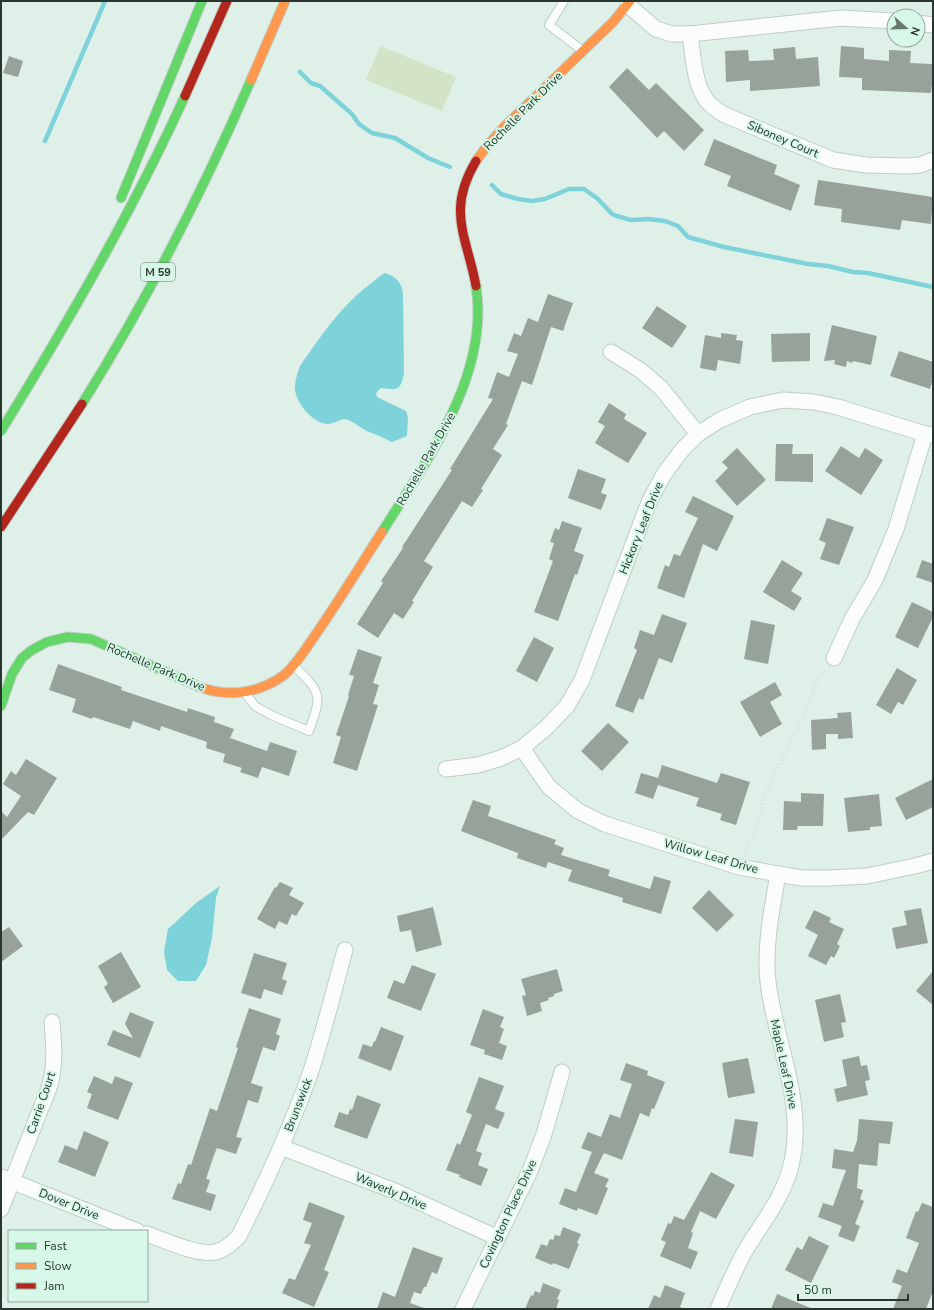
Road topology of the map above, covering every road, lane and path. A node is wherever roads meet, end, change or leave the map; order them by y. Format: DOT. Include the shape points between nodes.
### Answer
graph roads {
  1 [pos="202,1"];
  2 [pos="227,1"];
  3 [pos="285,1"];
  4 [pos="564,1"];
  5 [pos="629,3"];
  6 [pos="886,21"];
  7 [pos="690,34"];
  8 [pos="583,51"];
  9 [pos="933,160"];
  10 [pos="116,210"];
  11 [pos="110,224"];
  12 [pos="77,305"];
  13 [pos="611,352"];
  14 [pos="1,431"];
  15 [pos="698,434"];
  16 [pos="929,434"];
  17 [pos="1,527"];
  18 [pos="834,658"];
  19 [pos="294,666"];
  20 [pos="245,692"];
  21 [pos="1,706"];
  22 [pos="522,748"];
  23 [pos="446,769"];
  24 [pos="933,861"];
  25 [pos="740,867"];
  26 [pos="778,874"];
  27 [pos="345,950"];
  28 [pos="52,1022"];
  29 [pos="562,1072"];
  30 [pos="281,1147"];
  31 [pos="6,1180"];
  32 [pos="1,1209"];
  33 [pos="134,1230"];
  34 [pos="148,1234"];
  35 [pos="498,1238"];
  36 [pos="463,1309"];
  37 [pos="718,1309"];
  1 -- 10 [label="main road"];
  2 -- 12 [label="main road" via="166,139"];
  3 -- 17 [label="main road, M 59" via="232,124 157,275 79,410"];
  4 -- 8 [label="lane" via="549,25"];
  5 -- 7 [label="street, Rochelle Park Drive" via="656,29 672,34"];
  5 -- 8 [label="main road, Rochelle Park Drive"];
  6 -- 7 [label="street, Rochelle Park Drive" via="841,18"];
  7 -- 9 [label="street, Siboney Court" via="701,92 713,108 725,115 833,160 866,165 906,166 920,165"];
  8 -- 19 [label="main road, Rochelle Park Drive" via="491,140 473,164 460,201 460,216 461,233 478,296 478,330 464,387 445,430 399,506"];
  11 -- 12 [label="main road"];
  12 -- 14 [label="main road"];
  13 -- 15 [label="street" via="640,370 662,388"];
  15 -- 16 [label="street, Hickory Leaf Drive" via="720,420 750,407 783,400 838,406"];
  15 -- 22 [label="street, Hickory Leaf Drive" via="664,474 650,502 582,680 567,706"];
  16 -- 18 [label="street" via="878,573"];
  18 -- 25 [label="path" via="817,680 814,694 765,794 756,830 745,849"];
  19 -- 20 [label="main road, Rochelle Park Drive" via="274,682"];
  19 -- 20 [label="lane" via="316,690 318,704 309,731 255,706"];
  20 -- 21 [label="main road, Rochelle Park Drive" via="216,692 91,640 64,637 50,640 24,655 11,676"];
  22 -- 23 [label="street, Hickory Leaf Drive" via="478,765"];
  22 -- 25 [label="street, Willow Leaf Drive" via="549,787 578,811 605,824"];
  24 -- 26 [label="street, Willow Leaf Drive" via="867,876 802,878"];
  25 -- 26 [label="street, Willow Leaf Drive"];
  26 -- 37 [label="street, Maple Leaf Drive" via="768,952 768,981 794,1104 795,1139 792,1161 781,1192 740,1260"];
  27 -- 30 [label="street, Brunswick" via="315,1057"];
  28 -- 31 [label="street, Carrie Court" via="55,1053 52,1076"];
  29 -- 35 [label="street, Covington Place Drive" via="530,1171"];
  30 -- 34 [label="street, Brunswick" via="238,1236 225,1248 215,1252 204,1252"];
  30 -- 35 [label="street, Waverly Drive" via="397,1192"];
  31 -- 32 [label="street, Carrie Court"];
  31 -- 33 [label="street, Dover Drive"];
  35 -- 36 [label="street, Covington Place Drive"];
}
